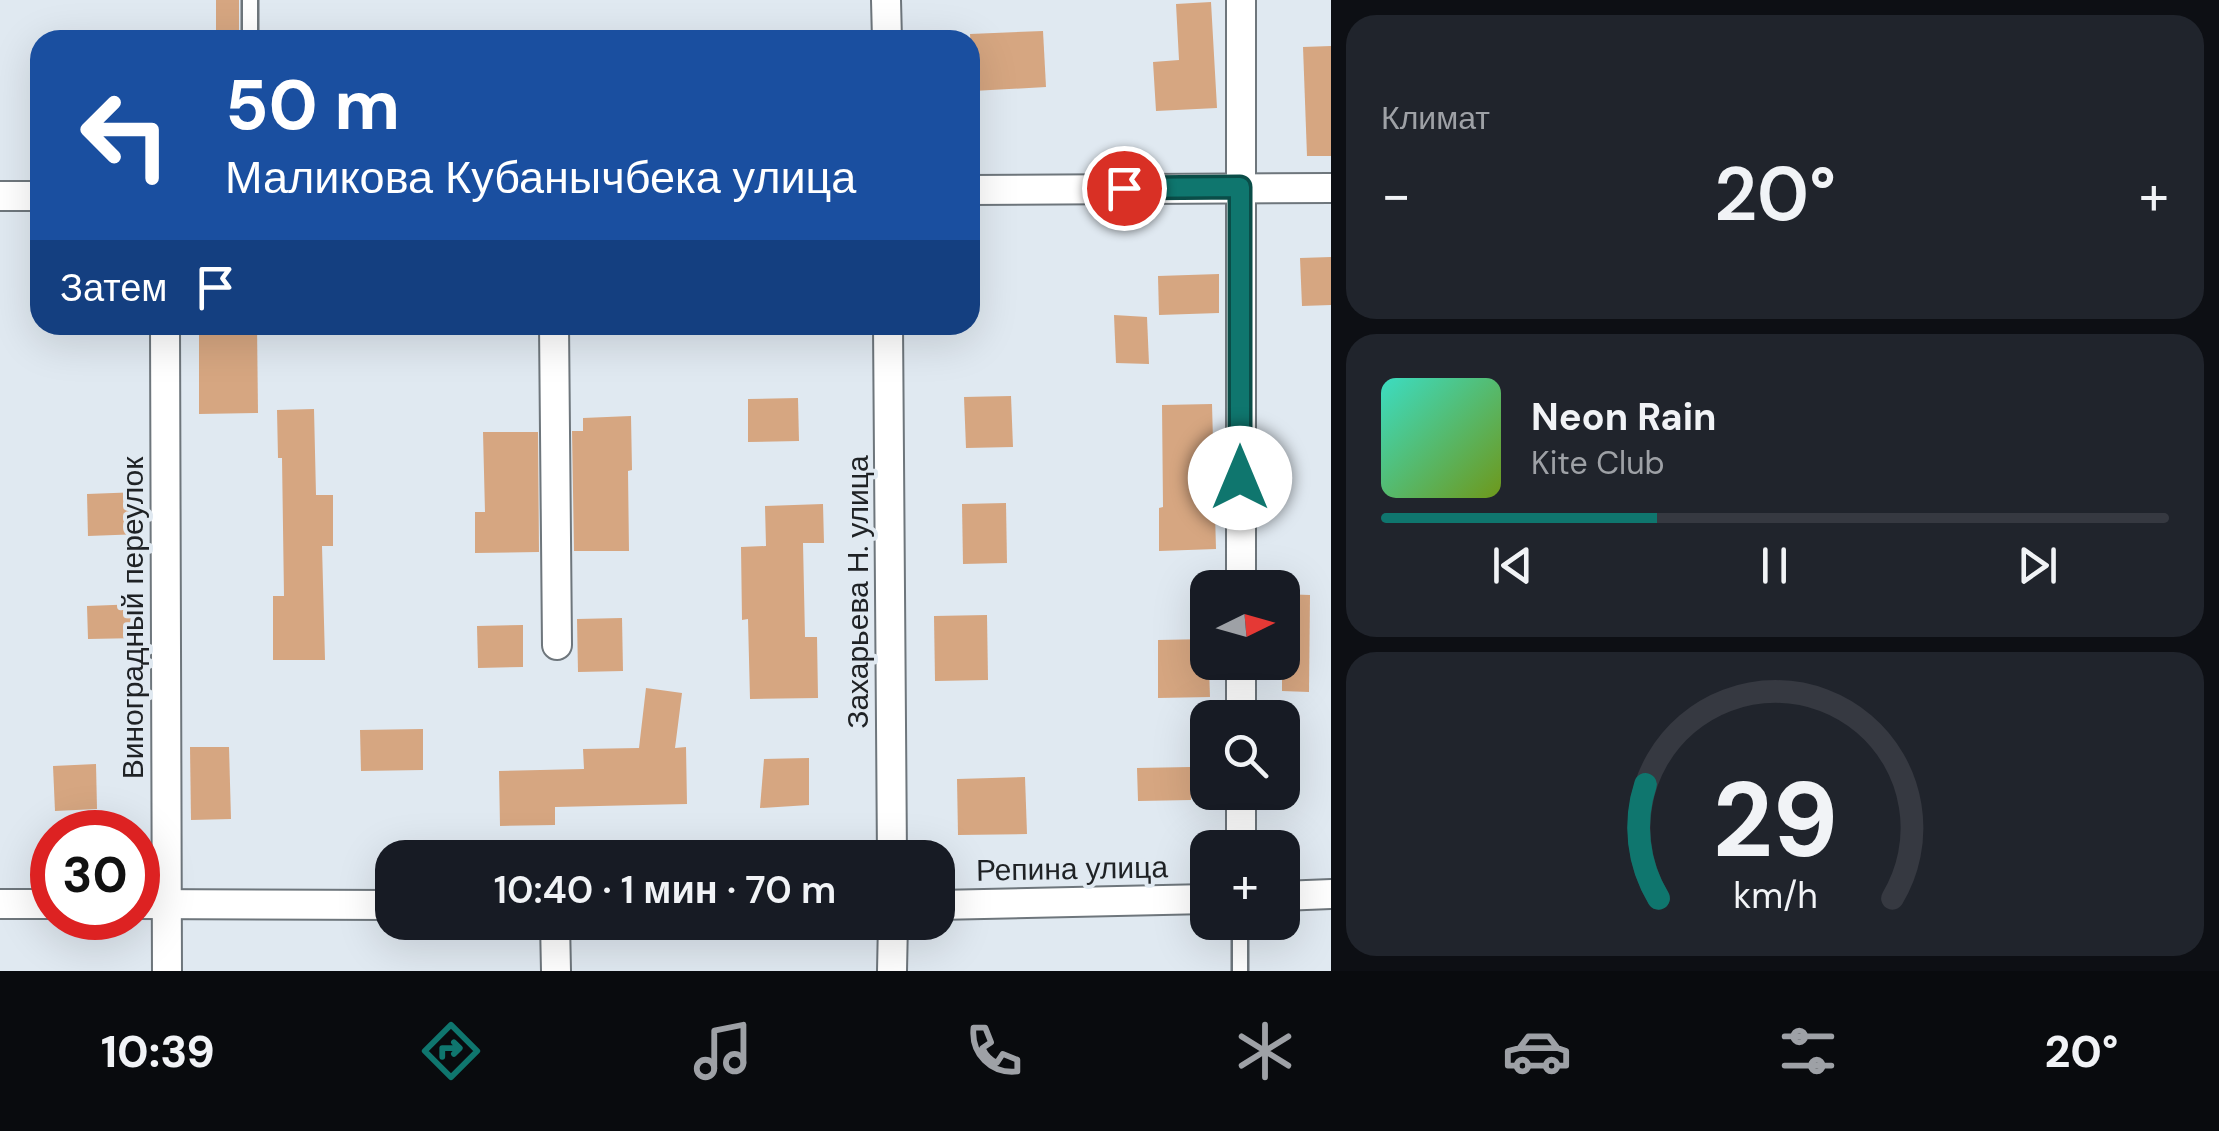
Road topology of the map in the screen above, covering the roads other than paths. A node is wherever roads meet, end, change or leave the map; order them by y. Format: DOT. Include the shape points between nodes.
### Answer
graph roads {
  1 [pos="250,0"];
  2 [pos="886,0"];
  3 [pos="1240,0"];
  4 [pos="250,30"];
  5 [pos="886,30"];
  6 [pos="1240,187"];
  7 [pos="1331,188"];
  8 [pos="980,190"];
  9 [pos="0,196"];
  10 [pos="30,196"];
  11 [pos="165,335"];
  12 [pos="554,335"];
  13 [pos="888,335"];
  14 [pos="1240,570"];
  15 [pos="556,645"];
  16 [pos="892,840"];
  17 [pos="1331,894"];
  18 [pos="1300,895"];
  19 [pos="1190,899"];
  20 [pos="0,904"];
  21 [pos="30,904"];
  22 [pos="160,904"];
  23 [pos="167,904"];
  24 [pos="375,905"];
  25 [pos="955,905"];
  26 [pos="555,940"];
  27 [pos="893,940"];
  28 [pos="1240,940"];
  29 [pos="167,971"];
  30 [pos="556,971"];
  31 [pos="892,971"];
  32 [pos="1240,971"];
  1 -- 4 [label="lane"];
  2 -- 5 [label="street"];
  3 -- 6 [label="street"];
  6 -- 7 [label="street"];
  6 -- 8 [label="street"];
  6 -- 14 [label="street"];
  9 -- 10 [label="street"];
  11 -- 23 [label="street, Виноградный переулок"];
  12 -- 15 [label="street"];
  13 -- 16 [label="street, Захарьева Н. улица"];
  17 -- 18 [label="street"];
  19 -- 25 [label="street, Репина улица"];
  20 -- 21 [label="street"];
  22 -- 23 [label="street"];
  23 -- 24 [label="street"];
  23 -- 29 [label="street, Виноградный переулок"];
  26 -- 30 [label="street"];
  27 -- 31 [label="street"];
  28 -- 32 [label="lane"];
}
